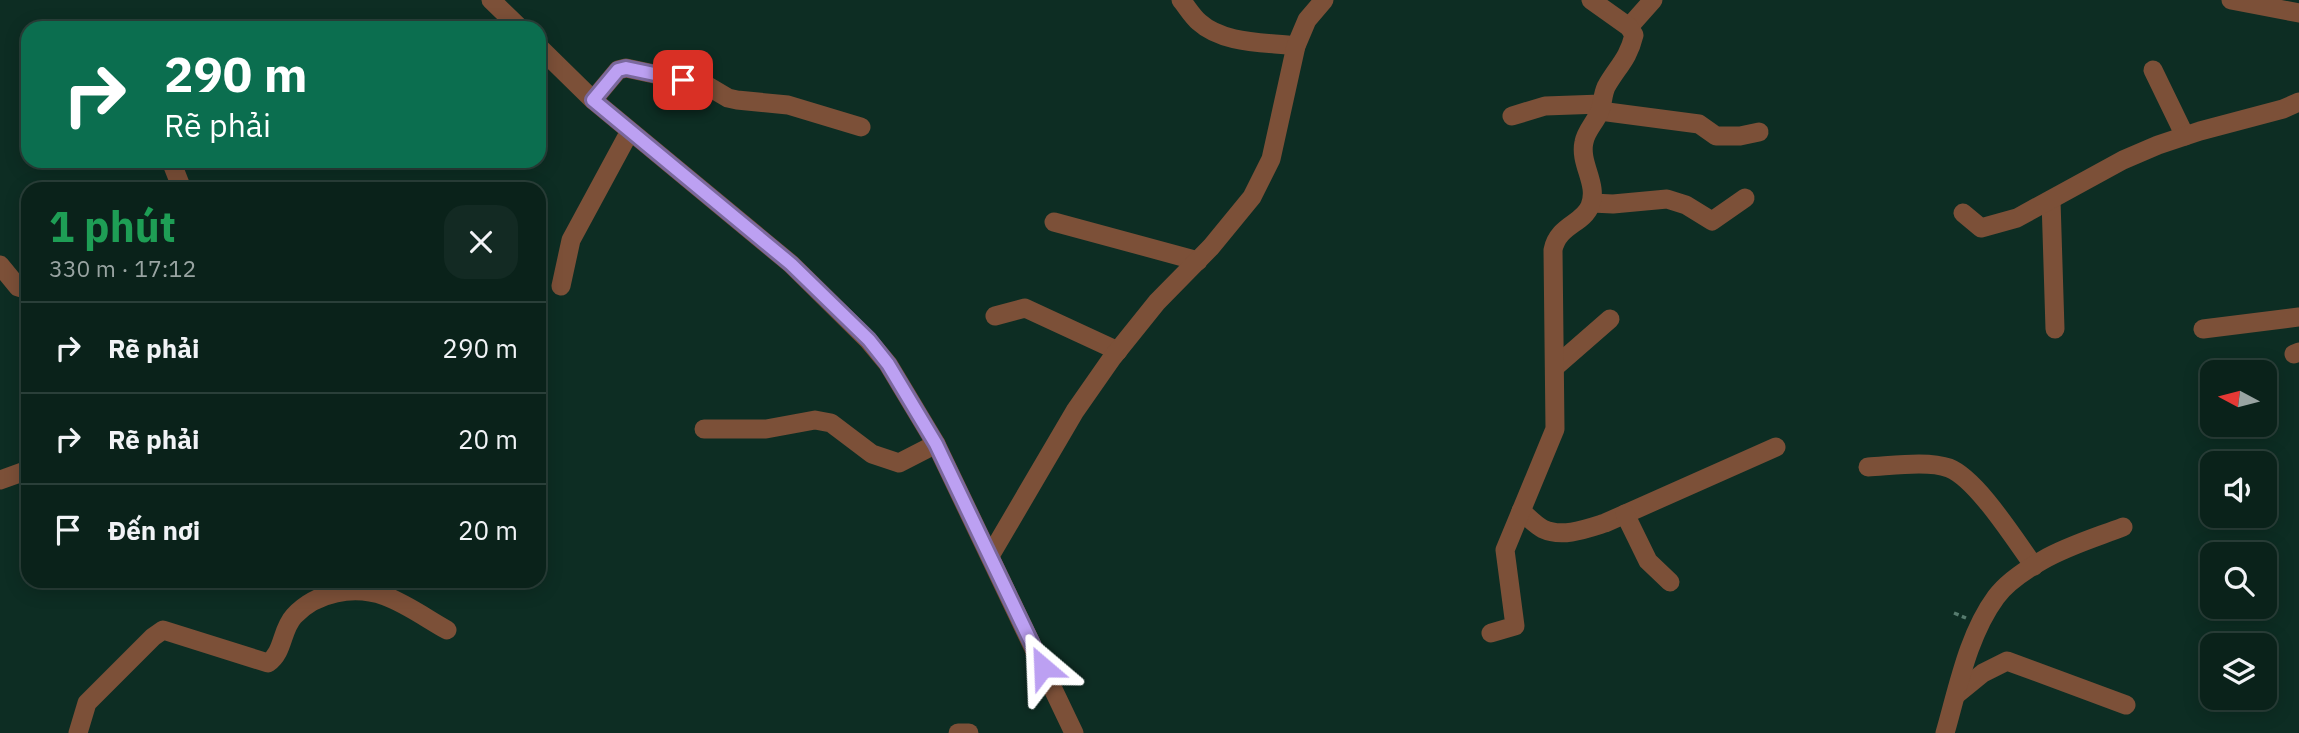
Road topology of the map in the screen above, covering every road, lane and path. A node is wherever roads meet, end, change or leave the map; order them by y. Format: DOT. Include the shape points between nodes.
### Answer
graph roads {
  1 [pos="491,0"];
  2 [pos="1181,0"];
  3 [pos="1324,0"];
  4 [pos="1591,0"];
  5 [pos="1653,0"];
  6 [pos="2231,0"];
  7 [pos="2299,13"];
  8 [pos="513,21"];
  9 [pos="1629,27"];
  10 [pos="1296,46"];
  11 [pos="546,55"];
  12 [pos="2153,70"];
  13 [pos="593,100"];
  14 [pos="2299,102"];
  15 [pos="1601,108"];
  16 [pos="1512,116"];
  17 [pos="861,127"];
  18 [pos="630,131"];
  19 [pos="1759,132"];
  20 [pos="2185,136"];
  21 [pos="1745,198"];
  22 [pos="2051,200"];
  23 [pos="1591,203"];
  24 [pos="1963,213"];
  25 [pos="1054,222"];
  26 [pos="1198,261"];
  27 [pos="0,265"];
  28 [pos="561,286"];
  29 [pos="21,288"];
  30 [pos="995,316"];
  31 [pos="2299,317"];
  32 [pos="1610,319"];
  33 [pos="2054,329"];
  34 [pos="2203,329"];
  35 [pos="1118,351"];
  36 [pos="1555,367"];
  37 [pos="704,429"];
  38 [pos="936,444"];
  39 [pos="1776,447"];
  40 [pos="1868,467"];
  41 [pos="21,472"];
  42 [pos="0,480"];
  43 [pos="1521,511"];
  44 [pos="1625,514"];
  45 [pos="2123,527"];
  46 [pos="990,556"];
  47 [pos="2034,566"];
  48 [pos="1670,582"];
  49 [pos="447,631"];
  50 [pos="1491,633"];
  51 [pos="1956,695"];
  52 [pos="2126,705"];
  53 [pos="78,733"];
  54 [pos="958,733"];
  55 [pos="970,733"];
  56 [pos="1074,733"];
  57 [pos="1945,733"];
  1 -- 8 [label="street"];
  2 -- 10 [label="street" via="1216,34"];
  3 -- 10 [label="street" via="1307,20"];
  4 -- 9 [label="street"];
  5 -- 9 [label="street"];
  6 -- 7 [label="street"];
  9 -- 15 [label="street" via="1634,35 1630,50 1605,89"];
  10 -- 26 [label="street" via="1271,159 1252,197"];
  11 -- 13 [label="street"];
  12 -- 20 [label="street"];
  13 -- 17 [label="street" via="618,70 626,68 706,85 728,98 788,105"];
  13 -- 18 [label="street"];
  14 -- 20 [label="street"];
  15 -- 16 [label="street" via="1545,106"];
  15 -- 19 [label="street" via="1699,124 1716,136"];
  15 -- 23 [label="street" via="1582,149 1593,191"];
  18 -- 28 [label="street" via="571,240"];
  18 -- 38 [label="street" via="791,264 869,340"];
  20 -- 22 [label="street" via="2123,160"];
  21 -- 23 [label="street" via="1713,221 1667,199"];
  22 -- 24 [label="street" via="1985,228"];
  22 -- 33 [label="street"];
  23 -- 36 [label="street" via="1589,210 1555,238"];
  25 -- 26 [label="street"];
  26 -- 35 [label="street"];
  27 -- 29 [label="street"];
  30 -- 35 [label="street" via="1025,308"];
  31 -- 34 [label="street"];
  32 -- 36 [label="street"];
  35 -- 46 [label="street" via="1075,411"];
  36 -- 43 [label="street" via="1555,429"];
  37 -- 38 [label="street" via="766,429 815,420 831,423 872,454 899,463"];
  38 -- 46 [label="street"];
  39 -- 44 [label="street"];
  40 -- 47 [label="street" via="1950,468 1981,494"];
  41 -- 42 [label="street"];
  43 -- 44 [label="street" via="1544,530 1563,532 1581,531"];
  43 -- 50 [label="street" via="1506,550 1515,626"];
  44 -- 48 [label="street" via="1648,561"];
  45 -- 47 [label="street"];
  46 -- 56 [label="street"];
  47 -- 51 [label="street" via="1997,596 1965,661"];
  49 -- 53 [label="street" via="384,596 355,591 331,593 309,603 292,618 277,656 268,663 163,630 87,703"];
  51 -- 52 [label="street" via="1983,673 2007,662"];
  51 -- 57 [label="street"];
  54 -- 55 [label="street"];
}
